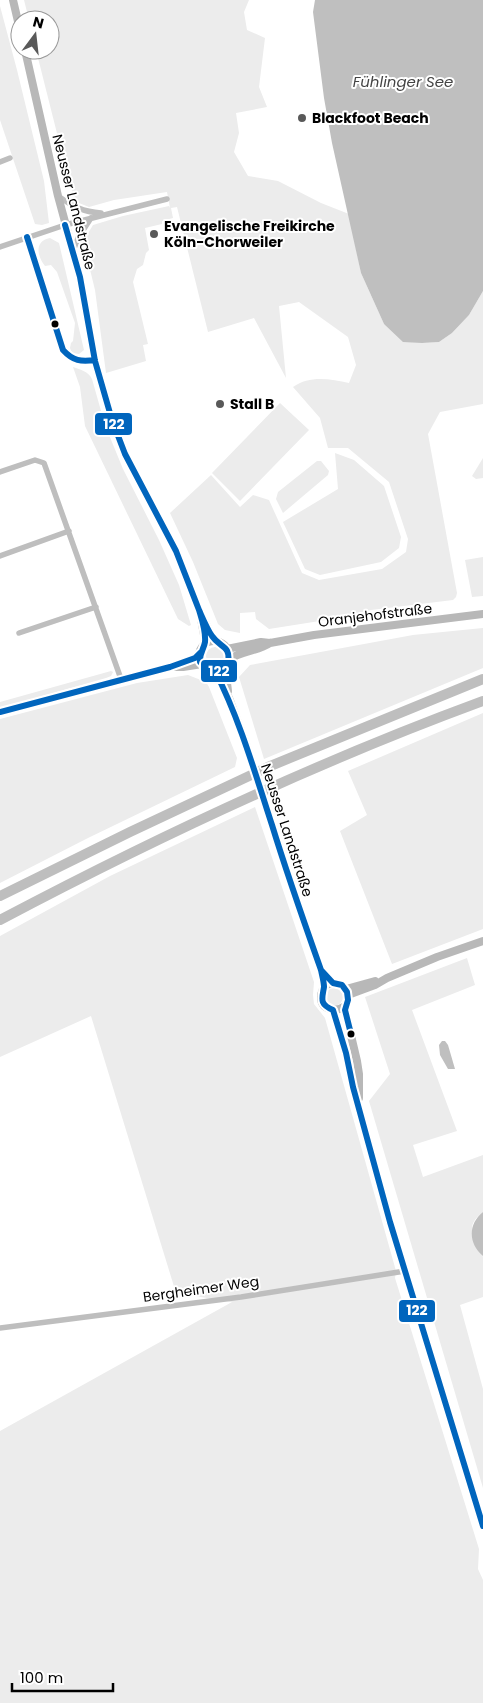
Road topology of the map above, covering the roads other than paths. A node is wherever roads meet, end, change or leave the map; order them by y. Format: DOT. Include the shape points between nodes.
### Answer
graph roads {
  1 [pos="27,60"];
  2 [pos="10,158"];
  3 [pos="0,162"];
  4 [pos="58,196"];
  5 [pos="167,199"];
  6 [pos="108,213"];
  7 [pos="91,218"];
  8 [pos="65,225"];
  9 [pos="27,237"];
  10 [pos="0,247"];
  11 [pos="73,252"];
  12 [pos="95,360"];
  13 [pos="0,472"];
  14 [pos="69,531"];
  15 [pos="0,556"];
  16 [pos="96,607"];
  17 [pos="199,610"];
  18 [pos="483,614"];
  19 [pos="19,633"];
  20 [pos="218,642"];
  21 [pos="270,643"];
  22 [pos="227,648"];
  23 [pos="202,650"];
  24 [pos="227,663"];
  25 [pos="202,664"];
  26 [pos="170,667"];
  27 [pos="215,671"];
  28 [pos="121,679"];
  29 [pos="483,679"];
  30 [pos="229,698"];
  31 [pos="483,702"];
  32 [pos="0,712"];
  33 [pos="0,896"];
  34 [pos="0,920"];
  35 [pos="483,940"];
  36 [pos="321,970"];
  37 [pos="334,983"];
  38 [pos="324,986"];
  39 [pos="347,992"];
  40 [pos="344,1006"];
  41 [pos="333,1010"];
  42 [pos="359,1107"];
  43 [pos="405,1271"];
  44 [pos="0,1328"];
  45 [pos="483,1526"];
  1 -- 4 [label="main road, Neusser Landstraße"];
  2 -- 3 [label="street"];
  4 -- 6 [label="street" via="77,209"];
  4 -- 8 [label="main road, Neusser Landstraße"];
  5 -- 6 [label="street"];
  6 -- 7 [label="street"];
  7 -- 8 [label="street"];
  7 -- 11 [label="street"];
  8 -- 9 [label="street"];
  8 -- 11 [label="main road, Neusser Landstraße"];
  9 -- 10 [label="street"];
  9 -- 12 [label="street" via="63,350 70,359"];
  11 -- 12 [label="main road, Neusser Landstraße"];
  12 -- 17 [label="main road, Neusser Landstraße" via="125,454 176,551"];
  13 -- 14 [label="street" via="35,460 44,463"];
  14 -- 15 [label="street"];
  14 -- 16 [label="street"];
  16 -- 19 [label="street"];
  16 -- 28 [label="street"];
  17 -- 20 [label="main road, Neusser Landstraße"];
  17 -- 23 [label="main road, Neusser Landstraße" via="205,640"];
  18 -- 21 [label="main road, Oranjehofstraße"];
  20 -- 22 [label="main road"];
  20 -- 23 [label="main road" via="210,642"];
  21 -- 22 [label="main road, Oranjehofstraße"];
  21 -- 24 [label="main road, Oranjehofstraße" via="234,655"];
  22 -- 24 [label="main road"];
  23 -- 25 [label="main road"];
  23 -- 26 [label="main road" via="195,658"];
  24 -- 27 [label="main road"];
  24 -- 30 [label="main road, Neusser Landstraße"];
  25 -- 26 [label="main road"];
  25 -- 27 [label="main road"];
  26 -- 28 [label="main road"];
  27 -- 30 [label="main road, Neusser Landstraße"];
  28 -- 32 [label="main road"];
  29 -- 33 [label="highway" via="268,767"];
  30 -- 36 [label="main road, Neusser Landstraße"];
  31 -- 34 [label="highway" via="248,797"];
  35 -- 39 [label="main road" via="374,985"];
  36 -- 37 [label="main road, Neusser Landstraße"];
  36 -- 38 [label="main road, Neusser Landstraße"];
  37 -- 38 [label="main road"];
  37 -- 39 [label="main road, Neusser Landstraße" via="342,985"];
  38 -- 41 [label="main road, Neusser Landstraße" via="322,1002"];
  39 -- 40 [label="main road"];
  40 -- 41 [label="main road"];
  40 -- 42 [label="main road, Neusser Landstraße" via="359,1074"];
  41 -- 42 [label="main road, Neusser Landstraße"];
  42 -- 43 [label="main road, Neusser Landstraße"];
  43 -- 44 [label="street, Bergheimer Weg" via="241,1297"];
  43 -- 45 [label="main road, Neusser Landstraße"];
}
